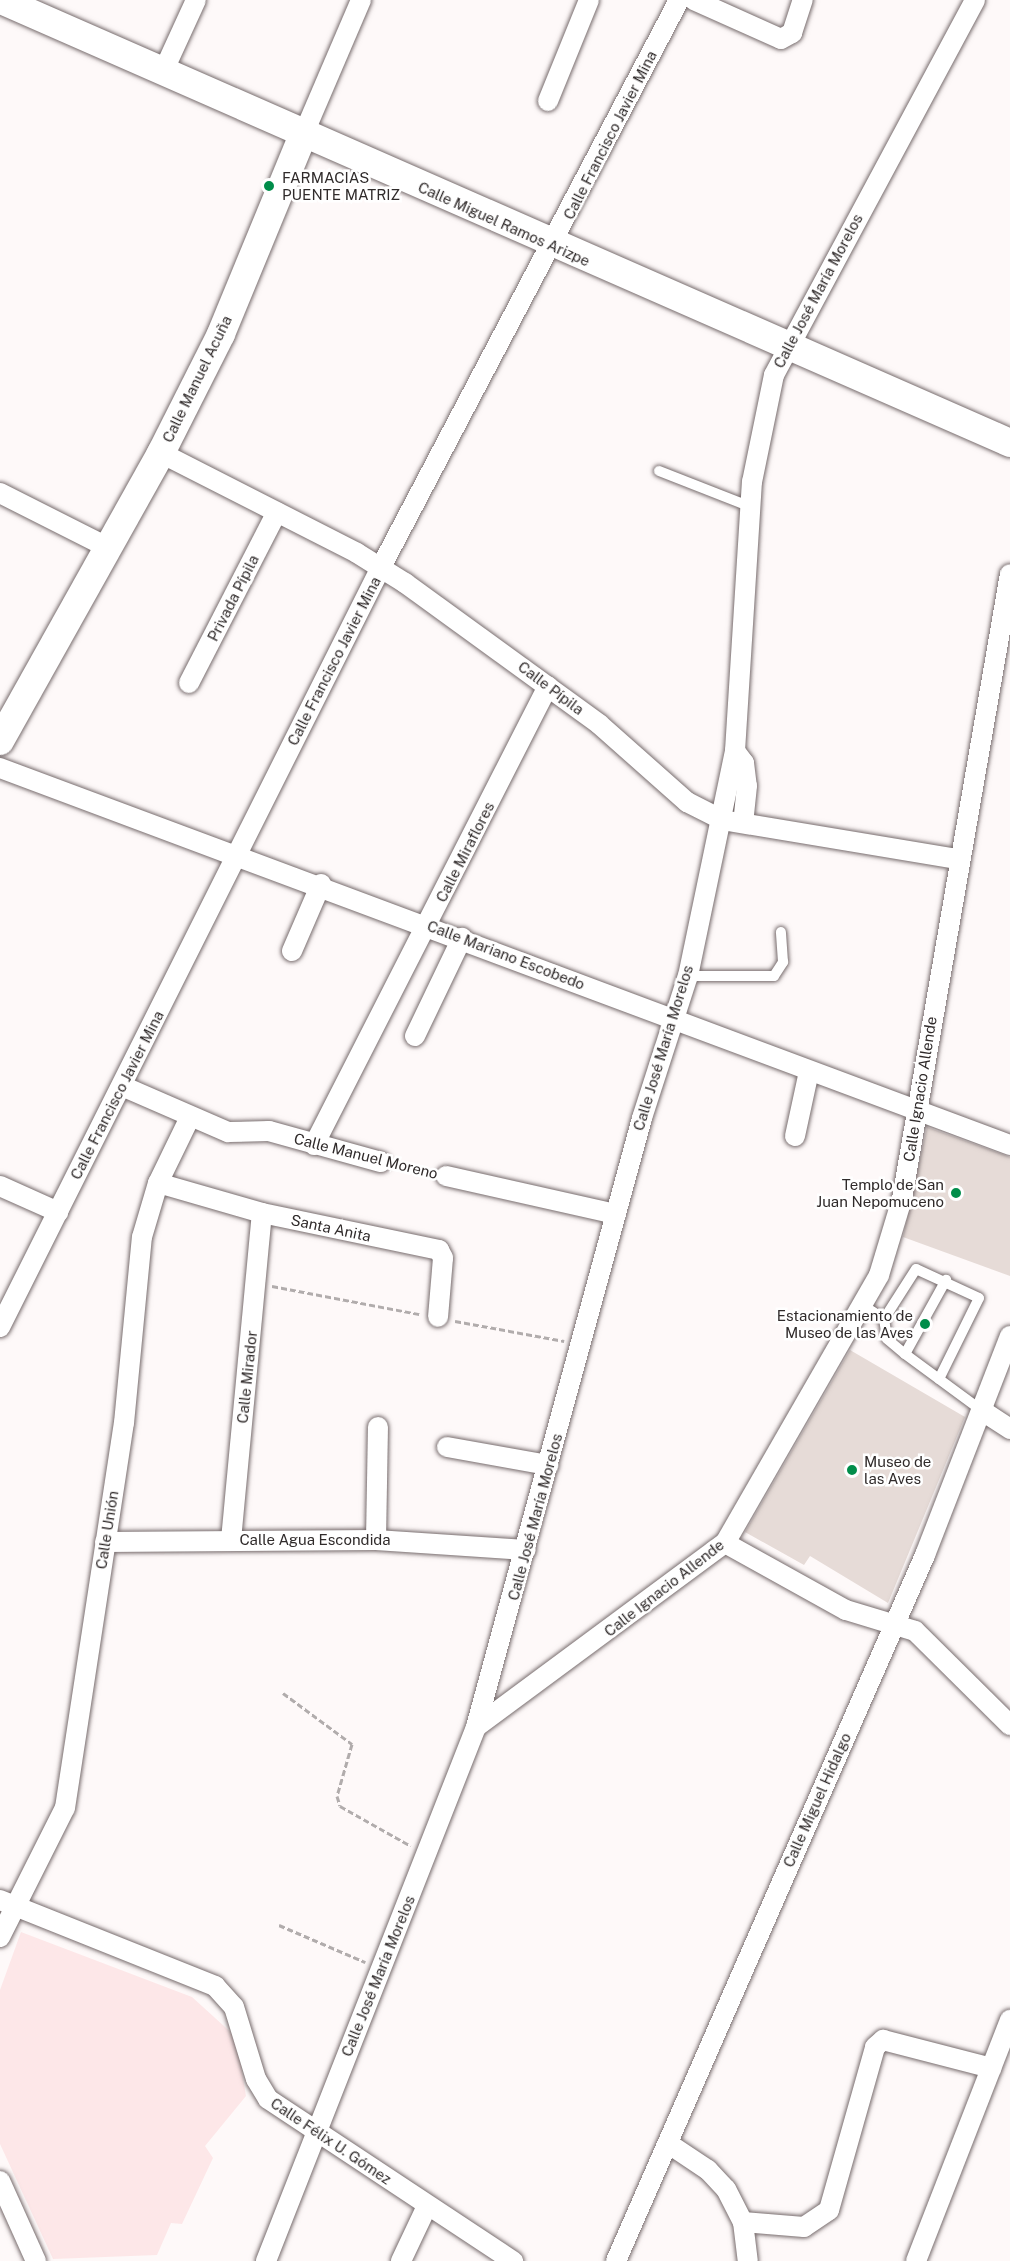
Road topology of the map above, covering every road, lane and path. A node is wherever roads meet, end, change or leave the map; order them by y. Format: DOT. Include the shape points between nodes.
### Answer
graph roads {
  1 [pos="1,0"];
  2 [pos="196,0"];
  3 [pos="361,0"];
  4 [pos="590,0"];
  5 [pos="679,0"];
  6 [pos="694,0"];
  7 [pos="803,0"];
  8 [pos="975,0"];
  9 [pos="163,72"];
  10 [pos="548,101"];
  11 [pos="304,133"];
  12 [pos="553,246"];
  13 [pos="786,346"];
  14 [pos="1010,443"];
  15 [pos="161,453"];
  16 [pos="659,471"];
  17 [pos="2,499"];
  18 [pos="751,507"];
  19 [pos="277,512"];
  20 [pos="109,548"];
  21 [pos="381,567"];
  22 [pos="1010,574"];
  23 [pos="189,683"];
  24 [pos="548,686"];
  25 [pos="0,741"];
  26 [pos="735,751"];
  27 [pos="0,768"];
  28 [pos="722,820"];
  29 [pos="742,823"];
  30 [pos="237,854"];
  31 [pos="958,859"];
  32 [pos="321,884"];
  33 [pos="428,925"];
  34 [pos="781,932"];
  35 [pos="462,938"];
  36 [pos="292,951"];
  37 [pos="688,976"];
  38 [pos="674,1021"];
  39 [pos="415,1036"];
  40 [pos="809,1071"];
  41 [pos="122,1086"];
  42 [pos="916,1111"];
  43 [pos="190,1117"];
  44 [pos="795,1136"];
  45 [pos="314,1145"];
  46 [pos="1010,1145"];
  47 [pos="381,1162"];
  48 [pos="446,1176"];
  49 [pos="158,1183"];
  50 [pos="0,1186"];
  51 [pos="58,1212"];
  52 [pos="262,1214"];
  53 [pos="616,1214"];
  54 [pos="946,1280"];
  55 [pos="862,1305"];
  56 [pos="438,1317"];
  57 [pos="884,1319"];
  58 [pos="0,1327"];
  59 [pos="1010,1336"];
  60 [pos="905,1354"];
  61 [pos="939,1379"];
  62 [pos="981,1410"];
  63 [pos="378,1427"];
  64 [pos="1010,1429"];
  65 [pos="447,1447"];
  66 [pos="548,1465"];
  67 [pos="231,1540"];
  68 [pos="376,1540"];
  69 [pos="105,1542"];
  70 [pos="725,1543"];
  71 [pos="526,1550"];
  72 [pos="896,1623"];
  73 [pos="283,1693"];
  74 [pos="1010,1725"];
  75 [pos="476,1727"];
  76 [pos="426,1854"];
  77 [pos="8,1904"];
  78 [pos="279,1925"];
  79 [pos="0,1937"];
  80 [pos="381,1969"];
  81 [pos="1010,2020"];
  82 [pos="991,2068"];
  83 [pos="316,2130"];
  84 [pos="669,2144"];
  85 [pos="0,2181"];
  86 [pos="426,2206"];
  87 [pos="743,2222"];
  88 [pos="36,2261"];
  89 [pos="266,2261"];
  90 [pos="401,2261"];
  91 [pos="513,2261"];
  92 [pos="616,2261"];
  93 [pos="748,2261"];
  94 [pos="916,2261"];
  1 -- 9 [label="main road, Calle Miguel Ramos Arizpe"];
  2 -- 9 [label="street"];
  3 -- 11 [label="street, Calle Manuel Acuña"];
  4 -- 10 [label="street"];
  5 -- 12 [label="street, Calle Francisco Javier Mina"];
  6 -- 7 [label="street" via="781,39 792,33"];
  8 -- 13 [label="street, Calle José María Morelos"];
  9 -- 11 [label="main road, Calle Miguel Ramos Arizpe"];
  11 -- 12 [label="main road, Calle Miguel Ramos Arizpe"];
  11 -- 15 [label="main road, Calle Manuel Acuña" via="220,334"];
  12 -- 13 [label="main road, Calle Miguel Ramos Arizpe"];
  12 -- 21 [label="street, Calle Francisco Javier Mina"];
  13 -- 14 [label="main road, Calle Miguel Ramos Arizpe"];
  13 -- 18 [label="street, Calle José María Morelos" via="757,442"];
  15 -- 19 [label="street, Calle Pípila"];
  15 -- 20 [label="main road, Calle Manuel Acuña"];
  16 -- 18 [label="lane"];
  17 -- 20 [label="street"];
  18 -- 26 [label="street, Calle José María Morelos"];
  19 -- 21 [label="street, Calle Pípila"];
  19 -- 23 [label="street, Privada Pípila"];
  20 -- 25 [label="main road, Calle Manuel Acuña"];
  21 -- 24 [label="street, Calle Pípila"];
  21 -- 30 [label="street, Calle Francisco Javier Mina"];
  22 -- 31 [label="street, Calle Ignacio Allende"];
  24 -- 28 [label="street, Calle Pípila" via="687,802"];
  24 -- 33 [label="street, Calle Miraflores"];
  26 -- 28 [label="street, Calle José María Morelos"];
  26 -- 29 [label="street, Calle José María Morelos" via="744,763 747,786"];
  27 -- 30 [label="street, Calle Mariano Escobedo"];
  28 -- 29 [label="street, Calle Pípila"];
  28 -- 37 [label="street, Calle José María Morelos"];
  29 -- 31 [label="street, Calle Pípila"];
  30 -- 32 [label="street, Calle Mariano Escobedo"];
  30 -- 41 [label="street, Calle Francisco Javier Mina"];
  31 -- 42 [label="street, Calle Ignacio Allende"];
  32 -- 33 [label="street, Calle Mariano Escobedo"];
  32 -- 36 [label="street"];
  33 -- 35 [label="street, Calle Mariano Escobedo"];
  33 -- 45 [label="street, Calle Miraflores"];
  34 -- 37 [label="lane" via="783,962 774,976"];
  35 -- 38 [label="street, Calle Mariano Escobedo"];
  35 -- 39 [label="street"];
  37 -- 38 [label="street, Calle José María Morelos"];
  38 -- 40 [label="street, Calle Mariano Escobedo"];
  38 -- 53 [label="street, Calle José María Morelos"];
  40 -- 42 [label="street, Calle Mariano Escobedo"];
  40 -- 44 [label="street"];
  41 -- 43 [label="street, Calle Manuel Moreno"];
  41 -- 51 [label="street, Calle Francisco Javier Mina"];
  42 -- 46 [label="street, Calle Mariano Escobedo"];
  42 -- 55 [label="street, Calle Ignacio Allende" via="894,1238"];
  43 -- 45 [label="street, Calle Manuel Moreno" via="228,1132 269,1131"];
  43 -- 49 [label="street, Calle Unión"];
  45 -- 47 [label="street, Calle Manuel Moreno"];
  47 -- 48 [label="path, Calle Manuel Moreno"];
  48 -- 53 [label="street, Calle Manuel Moreno"];
  49 -- 52 [label="street, Santa Anita"];
  49 -- 69 [label="street, Calle Unión" via="142,1237 130,1375"];
  50 -- 51 [label="street"];
  51 -- 58 [label="street, Calle Francisco Javier Mina"];
  52 -- 56 [label="street, Santa Anita" via="439,1250 444,1258"];
  52 -- 67 [label="street, Calle Mirador"];
  53 -- 66 [label="street, Calle José María Morelos"];
  54 -- 57 [label="lane" via="920,1268 911,1272"];
  54 -- 60 [label="lane"];
  54 -- 61 [label="lane" via="980,1302"];
  55 -- 57 [label="lane"];
  55 -- 70 [label="street, Calle Ignacio Allende"];
  57 -- 60 [label="lane" via="887,1339"];
  59 -- 62 [label="street, Calle Miguel Hidalgo"];
  60 -- 61 [label="lane"];
  61 -- 62 [label="lane"];
  62 -- 64 [label="street"];
  62 -- 72 [label="street, Calle Miguel Hidalgo"];
  63 -- 68 [label="street"];
  65 -- 66 [label="street"];
  66 -- 71 [label="street, Calle José María Morelos"];
  67 -- 68 [label="street, Calle Agua Escondida"];
  67 -- 69 [label="street, Calle Agua Escondida"];
  68 -- 71 [label="street, Calle Agua Escondida"];
  69 -- 77 [label="street, Calle Unión" via="65,1808"];
  70 -- 72 [label="street" via="846,1610"];
  70 -- 75 [label="street, Calle Ignacio Allende"];
  71 -- 75 [label="street, Calle José María Morelos"];
  72 -- 74 [label="street" via="923,1637"];
  72 -- 84 [label="street, Calle Miguel Hidalgo"];
  73 -- 76 [label="path" via="352,1744 337,1796 340,1806"];
  75 -- 76 [label="street, Calle José María Morelos"];
  76 -- 80 [label="street, Calle José María Morelos"];
  77 -- 79 [label="street, Calle Unión"];
  77 -- 83 [label="street, Calle Félix U. Gómez" via="215,1986 241,2022 260,2090"];
  78 -- 80 [label="path"];
  80 -- 83 [label="street, Calle José María Morelos"];
  81 -- 82 [label="street"];
  82 -- 87 [label="street" via="883,2040 875,2047 829,2210 804,2227"];
  82 -- 94 [label="street"];
  83 -- 86 [label="street, Calle Félix U. Gómez"];
  83 -- 89 [label="street, Calle José María Morelos"];
  84 -- 87 [label="street" via="708,2170"];
  84 -- 92 [label="street, Calle Miguel Hidalgo"];
  85 -- 88 [label="street"];
  86 -- 90 [label="street"];
  86 -- 91 [label="street, Calle Félix U. Gómez"];
  87 -- 93 [label="street"];
}
